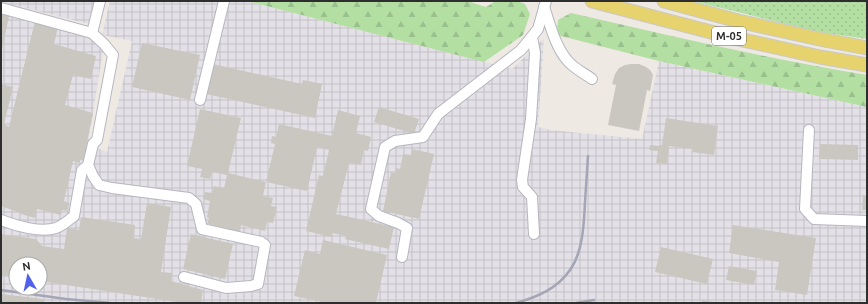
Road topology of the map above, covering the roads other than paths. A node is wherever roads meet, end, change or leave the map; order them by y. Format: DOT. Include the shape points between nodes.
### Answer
graph roads {
  1 [pos="100,1"];
  2 [pos="224,1"];
  3 [pos="592,1"];
  4 [pos="664,1"];
  5 [pos="545,4"];
  6 [pos="1,8"];
  7 [pos="92,33"];
  8 [pos="532,37"];
  9 [pos="867,48"];
  10 [pos="867,65"];
  11 [pos="592,79"];
  12 [pos="200,100"];
  13 [pos="809,130"];
  14 [pos="88,165"];
  15 [pos="1,220"];
  16 [pos="867,221"];
  17 [pos="534,234"];
  18 [pos="402,257"];
  19 [pos="184,277"];
  1 -- 7 [label="street"];
  2 -- 12 [label="street"];
  3 -- 10 [label="main road, М-05" via="734,38"];
  4 -- 9 [label="main road, М-05" via="738,21"];
  5 -- 8 [label="street" via="538,29"];
  5 -- 11 [label="street" via="561,51 567,60"];
  6 -- 7 [label="street"];
  7 -- 14 [label="street" via="113,55 97,140 93,144"];
  8 -- 17 [label="street" via="535,53 531,119 522,180 523,187 532,197"];
  8 -- 18 [label="street" via="521,50 438,114 423,137 395,140 385,147 371,208 379,216 407,228"];
  13 -- 16 [label="street" via="805,209 814,219"];
  14 -- 15 [label="street" via="82,170 74,216 58,227 46,230"];
  14 -- 19 [label="street" via="99,185 189,198 196,204 202,229 265,245 258,284 226,288"];
}
